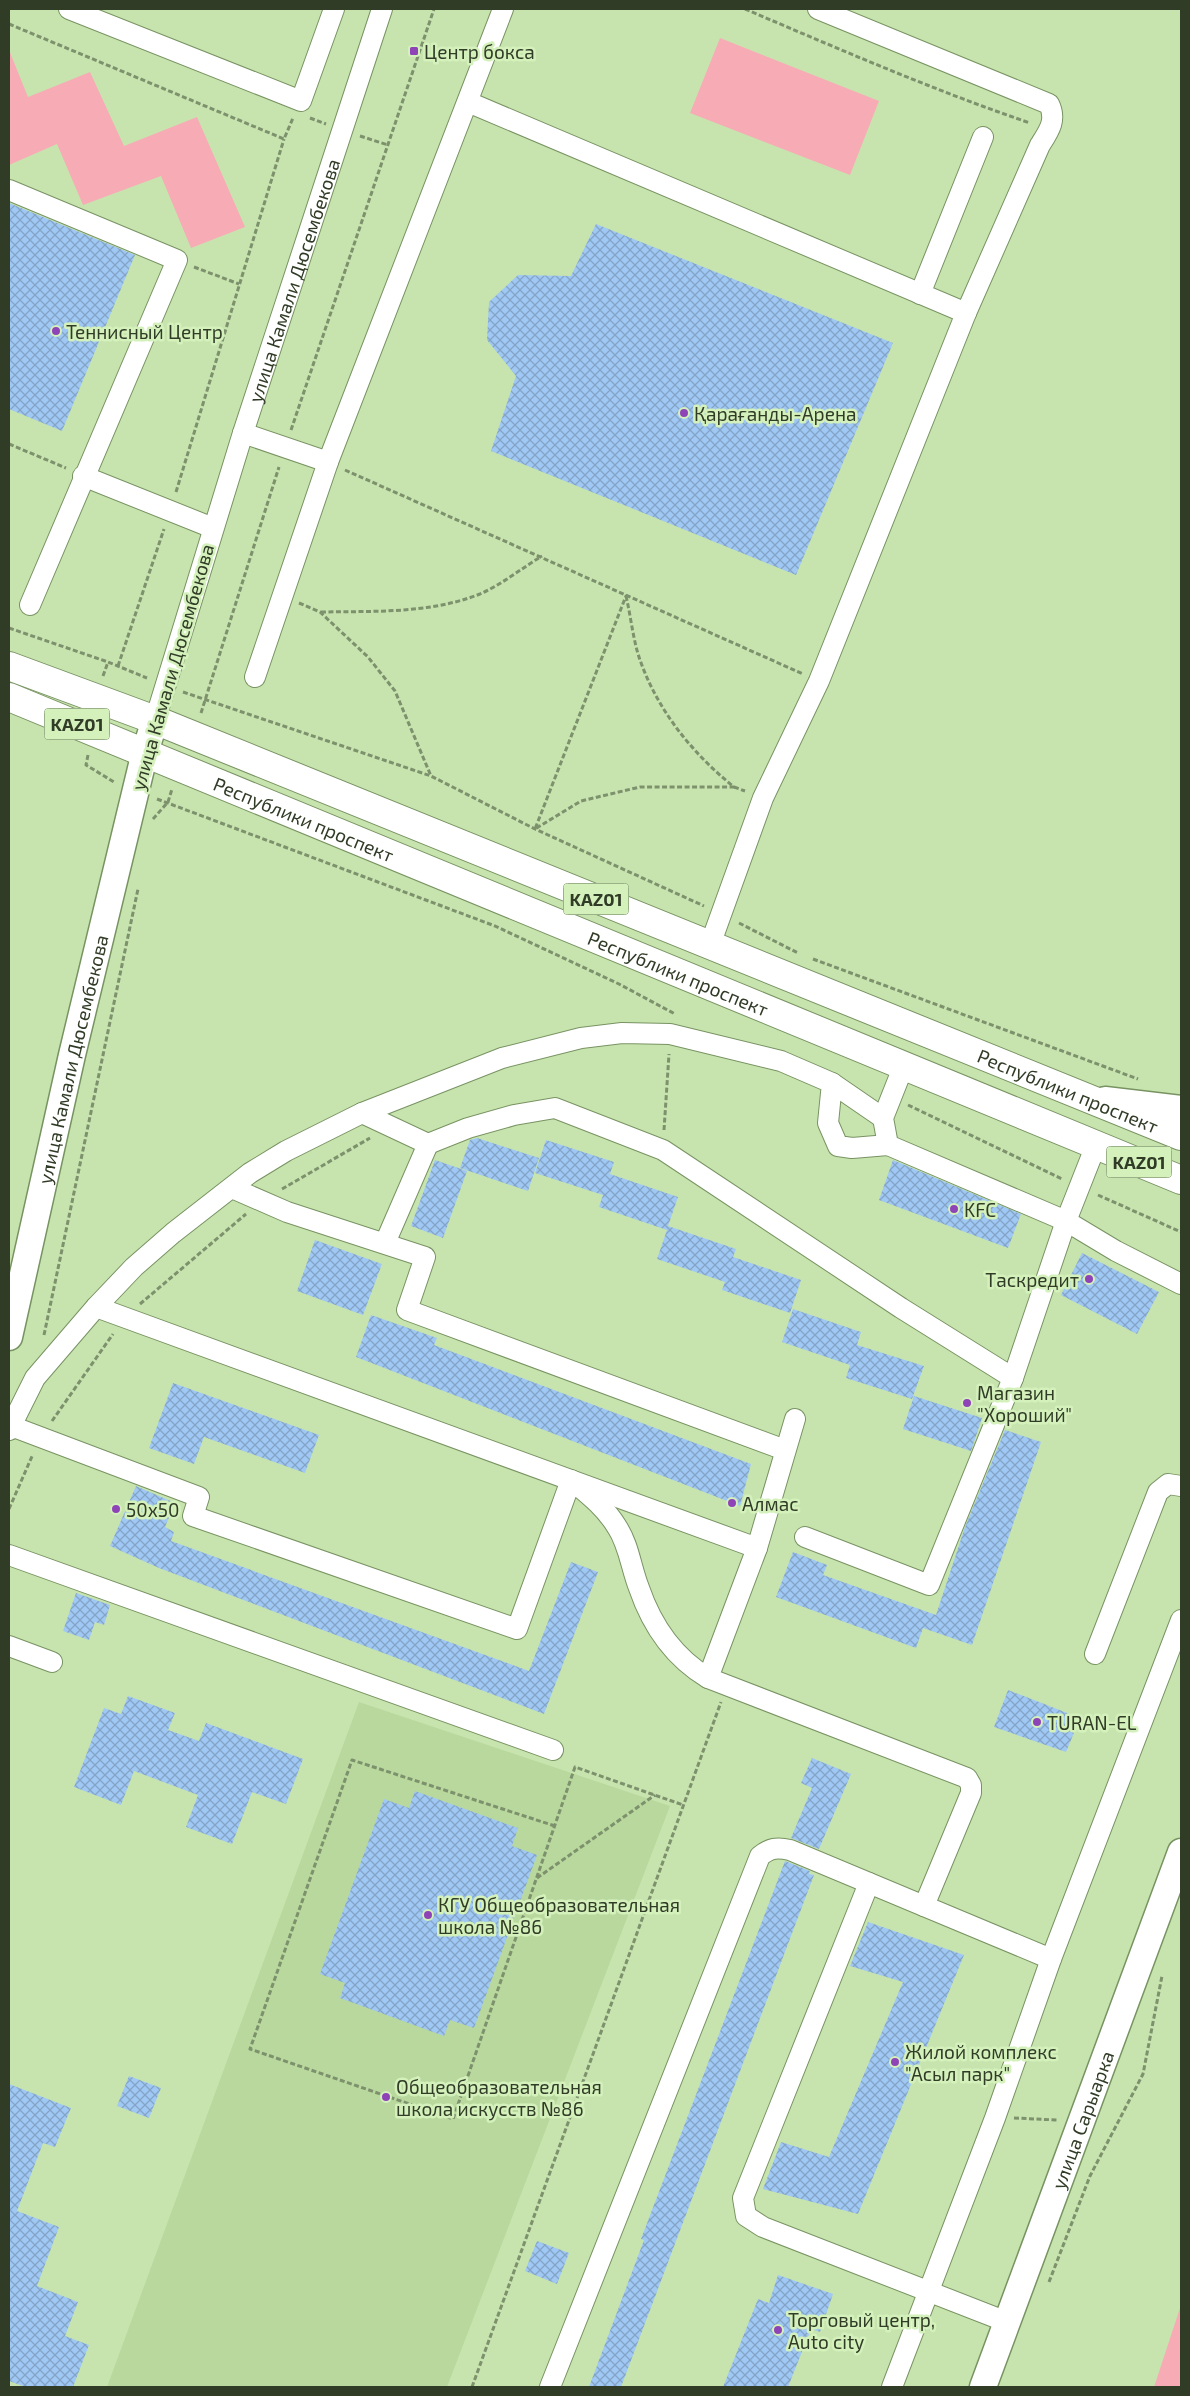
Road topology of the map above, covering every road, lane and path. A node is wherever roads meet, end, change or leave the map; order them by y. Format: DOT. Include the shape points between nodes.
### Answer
graph roads {
  1 [pos="69,9"];
  2 [pos="334,9"];
  3 [pos="382,9"];
  4 [pos="434,9"];
  5 [pos="504,9"];
  6 [pos="745,9"];
  7 [pos="818,9"];
  8 [pos="9,24"];
  9 [pos="301,101"];
  10 [pos="468,102"];
  11 [pos="1050,130"];
  12 [pos="984,137"];
  13 [pos="284,139"];
  14 [pos="9,190"];
  15 [pos="177,260"];
  16 [pos="240,284"];
  17 [pos="920,294"];
  18 [pos="966,313"];
  19 [pos="243,433"];
  20 [pos="9,444"];
  21 [pos="285,448"];
  22 [pos="328,462"];
  23 [pos="84,476"];
  24 [pos="170,510"];
  25 [pos="213,528"];
  26 [pos="543,556"];
  27 [pos="283,596"];
  28 [pos="626,596"];
  29 [pos="30,605"];
  30 [pos="320,612"];
  31 [pos="9,628"];
  32 [pos="108,662"];
  33 [pos="9,666"];
  34 [pos="255,677"];
  35 [pos="819,681"];
  36 [pos="165,686"];
  37 [pos="9,697"];
  38 [pos="207,700"];
  39 [pos="156,720"];
  40 [pos="192,736"];
  41 [pos="145,752"];
  42 [pos="180,767"];
  43 [pos="431,776"];
  44 [pos="168,802"];
  45 [pos="152,820"];
  46 [pos="535,829"];
  47 [pos="138,887"];
  48 [pos="722,914"];
  49 [pos="710,945"];
  50 [pos="800,954"];
  51 [pos="810,958"];
  52 [pos="684,1017"];
  53 [pos="670,1034"];
  54 [pos="904,1066"];
  55 [pos="1144,1082"];
  56 [pos="832,1083"];
  57 [pos="892,1097"];
  58 [pos="1090,1099"];
  59 [pos="1181,1109"];
  60 [pos="362,1113"];
  61 [pos="883,1118"];
  62 [pos="390,1126"];
  63 [pos="1181,1136"];
  64 [pos="428,1144"];
  65 [pos="888,1145"];
  66 [pos="1096,1145"];
  67 [pos="663,1150"];
  68 [pos="1181,1180"];
  69 [pos="1079,1187"];
  70 [pos="232,1188"];
  71 [pos="262,1201"];
  72 [pos="1066,1221"];
  73 [pos="1181,1232"];
  74 [pos="385,1243"];
  75 [pos="1181,1284"];
  76 [pos="96,1307"];
  77 [pos="124,1317"];
  78 [pos="9,1337"];
  79 [pos="43,1340"];
  80 [pos="1013,1378"];
  81 [pos="795,1419"];
  82 [pos="10,1428"];
  83 [pos="41,1437"];
  84 [pos="785,1450"];
  85 [pos="572,1480"];
  86 [pos="1181,1486"];
  87 [pos="9,1509"];
  88 [pos="805,1537"];
  89 [pos="757,1548"];
  90 [pos="9,1555"];
  91 [pos="1181,1620"];
  92 [pos="9,1646"];
  93 [pos="1095,1654"];
  94 [pos="52,1662"];
  95 [pos="708,1678"];
  96 [pos="727,1685"];
  97 [pos="553,1750"];
  98 [pos="655,1795"];
  99 [pos="683,1805"];
  100 [pos="555,1826"];
  101 [pos="1181,1852"];
  102 [pos="536,1878"];
  103 [pos="869,1883"];
  104 [pos="924,1906"];
  105 [pos="1051,1959"];
  106 [pos="1162,1974"];
  107 [pos="995,2118"];
  108 [pos="1079,2128"];
  109 [pos="1110,2138"];
  110 [pos="1090,2176"];
  111 [pos="929,2293"];
  112 [pos="1007,2322"];
  113 [pos="472,2387"];
  114 [pos="550,2387"];
  115 [pos="892,2387"];
  116 [pos="983,2387"];
  1 -- 9 [label="street"];
  2 -- 9 [label="street"];
  3 -- 19 [label="street, улица Камали Дюсембекова"];
  4 -- 21 [label="path"];
  5 -- 10 [label="street"];
  6 -- 11 [label="path" via="968,101"];
  7 -- 11 [label="street" via="1049,104 1053,112"];
  8 -- 13 [label="path"];
  9 -- 13 [label="path"];
  10 -- 17 [label="street"];
  10 -- 22 [label="street"];
  11 -- 18 [label="street" via="1040,145"];
  12 -- 17 [label="street"];
  13 -- 16 [label="path"];
  14 -- 15 [label="street"];
  15 -- 16 [label="path"];
  15 -- 23 [label="street"];
  16 -- 24 [label="path"];
  17 -- 18 [label="street"];
  18 -- 35 [label="street"];
  19 -- 21 [label="street"];
  19 -- 25 [label="street, улица Камали Дюсембекова"];
  20 -- 23 [label="path"];
  21 -- 22 [label="street"];
  21 -- 38 [label="path"];
  22 -- 26 [label="path"];
  22 -- 27 [label="street"];
  23 -- 24 [label="street"];
  23 -- 29 [label="street"];
  24 -- 25 [label="street"];
  24 -- 36 [label="path" via="118,666"];
  25 -- 36 [label="street, улица Камали Дюсембекова"];
  26 -- 28 [label="path"];
  26 -- 30 [label="path" via="481,593 442,606"];
  27 -- 30 [label="path"];
  27 -- 34 [label="street"];
  28 -- 35 [label="path"];
  28 -- 46 [label="path"];
  28 -- 46 [label="path" via="640,659 666,716 708,766 734,787 640,787 581,801"];
  30 -- 43 [label="path" via="368,657 396,691"];
  31 -- 32 [label="path"];
  33 -- 39 [label="highway, Республики проспект / KАZ01"];
  35 -- 48 [label="street" via="763,798"];
  36 -- 38 [label="path"];
  36 -- 39 [label="street, улица Камали Дюсембекова"];
  37 -- 41 [label="highway, Республики проспект / KАZ01"];
  38 -- 40 [label="path"];
  38 -- 43 [label="path"];
  39 -- 40 [label="highway, Республики проспект / KАZ01"];
  39 -- 41 [label="main road, улица Камали Дюсембекова"];
  40 -- 49 [label="highway, Республики проспект / KАZ01"];
  41 -- 42 [label="highway, Республики проспект / KАZ01"];
  41 -- 78 [label="main road, улица Камали Дюсембекова"];
  42 -- 44 [label="path"];
  42 -- 54 [label="highway, Республики проспект / KАZ01"];
  43 -- 46 [label="path"];
  44 -- 45 [label="path"];
  44 -- 52 [label="path" via="495,926"];
  46 -- 48 [label="path"];
  47 -- 79 [label="path"];
  48 -- 49 [label="street"];
  48 -- 50 [label="path"];
  49 -- 58 [label="highway, Республики проспект / KАZ01"];
  51 -- 55 [label="path"];
  53 -- 56 [label="street" via="781,1060"];
  53 -- 60 [label="street" via="622,1033 581,1038 502,1058"];
  53 -- 67 [label="path"];
  54 -- 57 [label="street"];
  54 -- 66 [label="highway, Республики проспект / KАZ01"];
  56 -- 61 [label="street"];
  56 -- 65 [label="street" via="828,1123 838,1146"];
  57 -- 61 [label="street"];
  57 -- 69 [label="path"];
  58 -- 59 [label="main road"];
  58 -- 63 [label="highway, Республики проспект / KАZ01"];
  60 -- 62 [label="street"];
  60 -- 70 [label="street" via="286,1152"];
  61 -- 65 [label="street"];
  62 -- 64 [label="street"];
  62 -- 71 [label="path"];
  64 -- 67 [label="street" via="468,1128 555,1108"];
  64 -- 74 [label="street"];
  65 -- 72 [label="street"];
  66 -- 68 [label="highway, Республики проспект / KАZ01"];
  66 -- 69 [label="street"];
  67 -- 80 [label="street"];
  69 -- 72 [label="street"];
  69 -- 73 [label="path"];
  70 -- 71 [label="street"];
  70 -- 76 [label="street" via="134,1267"];
  71 -- 74 [label="street"];
  71 -- 77 [label="path"];
  72 -- 75 [label="street"];
  72 -- 80 [label="street"];
  74 -- 84 [label="street" via="425,1257 408,1310"];
  76 -- 77 [label="street"];
  76 -- 82 [label="street" via="35,1378"];
  77 -- 83 [label="path"];
  77 -- 85 [label="street"];
  80 -- 88 [label="street" via="930,1585"];
  81 -- 84 [label="street"];
  82 -- 83 [label="street"];
  83 -- 85 [label="street" via="199,1497 192,1516 517,1629"];
  83 -- 87 [label="path"];
  84 -- 89 [label="street"];
  85 -- 89 [label="street"];
  85 -- 95 [label="street" via="601,1505 618,1528 638,1588 653,1622 671,1649"];
  86 -- 93 [label="street" via="1168,1484 1158,1492"];
  89 -- 95 [label="street"];
  90 -- 97 [label="street"];
  91 -- 105 [label="street"];
  92 -- 94 [label="street"];
  95 -- 96 [label="street"];
  96 -- 99 [label="path"];
  96 -- 104 [label="street" via="967,1778 971,1792"];
  98 -- 99 [label="path"];
  98 -- 100 [label="path" via="575,1767"];
  98 -- 102 [label="path"];
  99 -- 113 [label="path"];
  100 -- 102 [label="path"];
  100 -- 102 [label="path" via="352,1760 250,2049 453,2119"];
  101 -- 108 [label="main road, улица Сарыарка"];
  103 -- 104 [label="street"];
  103 -- 111 [label="street" via="742,2198 746,2216 763,2227"];
  103 -- 114 [label="street" via="790,1850 768,1849 760,1856"];
  104 -- 105 [label="street"];
  105 -- 107 [label="street"];
  106 -- 109 [label="path" via="1143,2074"];
  107 -- 108 [label="path" via="1053,2118"];
  107 -- 111 [label="street"];
  108 -- 109 [label="path"];
  108 -- 112 [label="main road, улица Сарыарка"];
  109 -- 110 [label="path"];
  111 -- 112 [label="street"];
  111 -- 115 [label="street"];
  112 -- 116 [label="main road, улица Сарыарка"];
}
